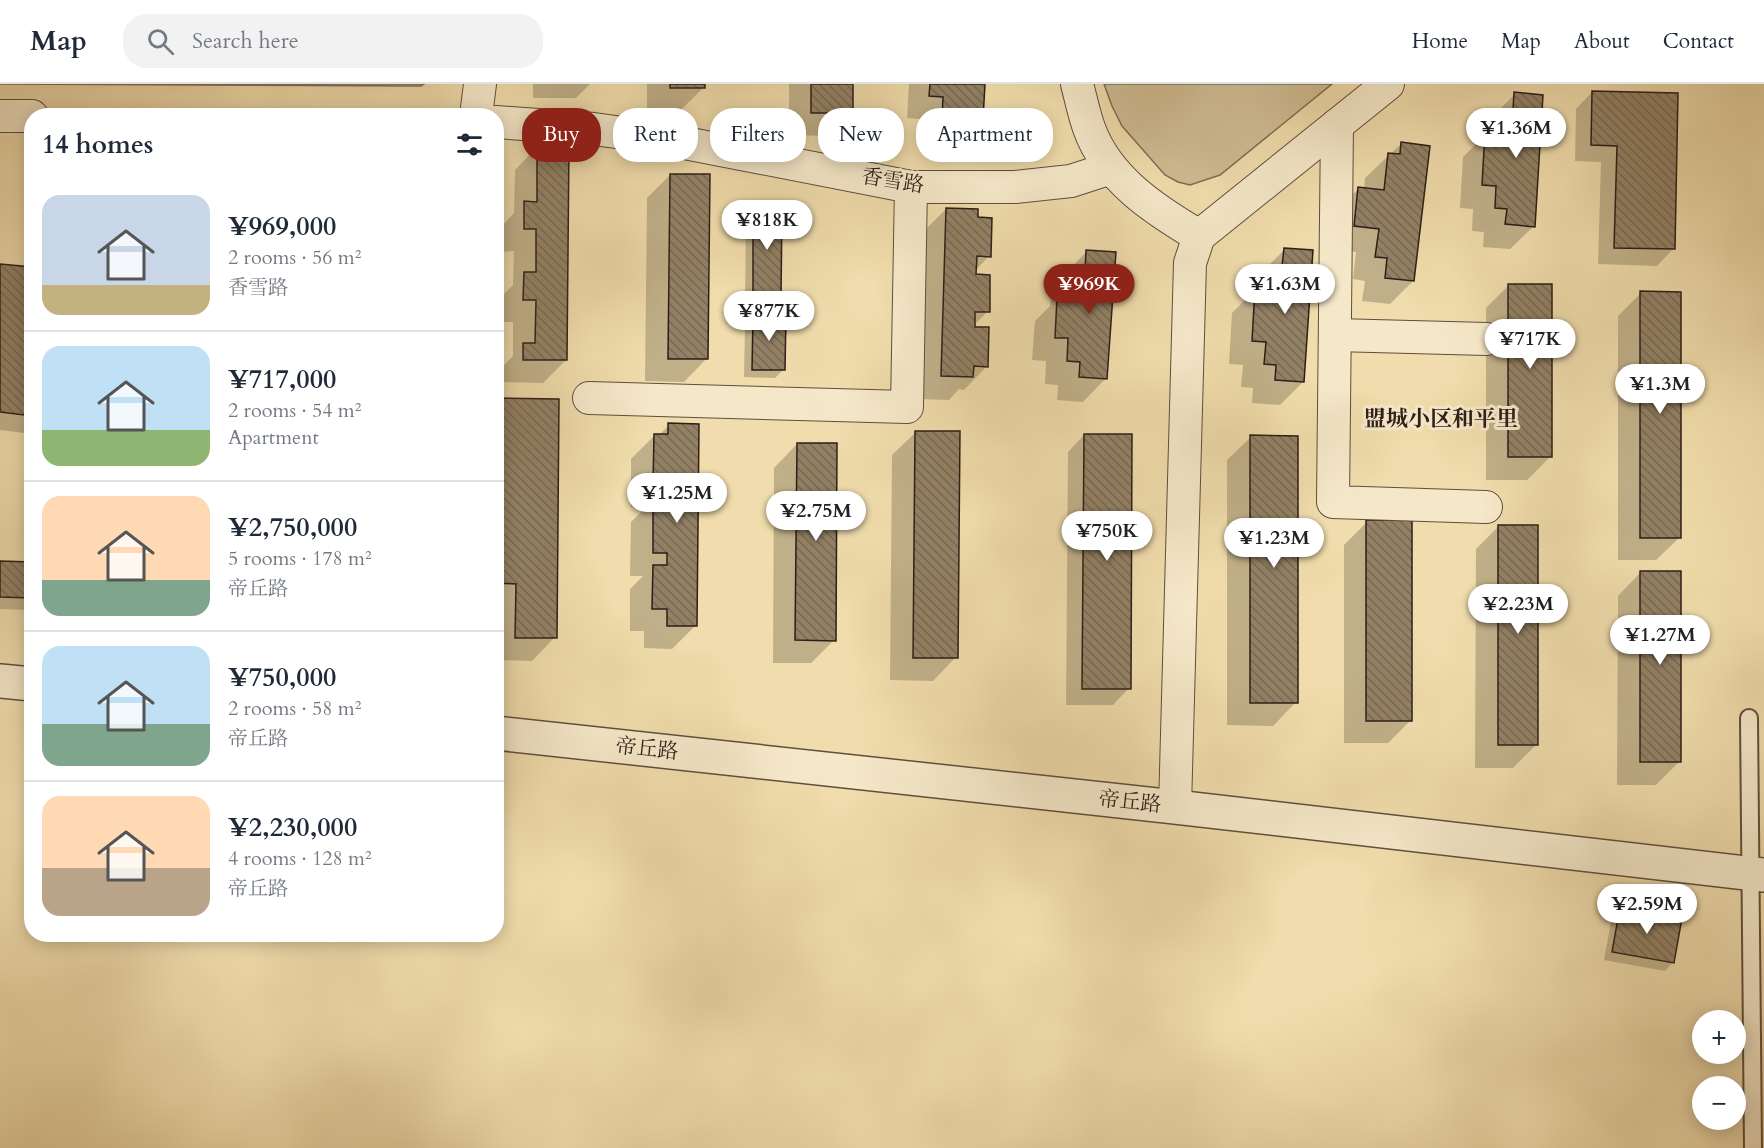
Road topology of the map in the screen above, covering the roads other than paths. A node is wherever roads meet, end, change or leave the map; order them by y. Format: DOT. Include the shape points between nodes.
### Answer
graph roads {
  1 [pos="480,84"];
  2 [pos="1077,84"];
  3 [pos="1388,84"];
  4 [pos="477,108"];
  5 [pos="0,116"];
  6 [pos="24,116"];
  7 [pos="504,123"];
  8 [pos="1337,125"];
  9 [pos="1111,168"];
  10 [pos="911,187"];
  11 [pos="1199,236"];
  12 [pos="1335,335"];
  13 [pos="1487,339"];
  14 [pos="589,398"];
  15 [pos="1486,507"];
  16 [pos="0,681"];
  17 [pos="24,683"];
  18 [pos="1749,718"];
  19 [pos="504,734"];
  20 [pos="1175,807"];
  21 [pos="1757,874"];
  22 [pos="1753,1148"];
  1 -- 4 [label="street"];
  2 -- 9 [label="street" via="1090,130"];
  3 -- 8 [label="street"];
  5 -- 6 [label="street"];
  7 -- 10 [label="street, 香雪路" via="659,138"];
  8 -- 11 [label="street"];
  8 -- 12 [label="street"];
  9 -- 10 [label="street, 香雪路" via="1071,180 1015,187"];
  9 -- 11 [label="street" via="1144,200"];
  10 -- 14 [label="street" via="907,407"];
  11 -- 20 [label="street" via="1190,263"];
  12 -- 13 [label="street"];
  12 -- 15 [label="street" via="1333,502"];
  16 -- 17 [label="street"];
  18 -- 21 [label="lane"];
  19 -- 20 [label="street, 帝丘路"];
  20 -- 21 [label="street, 帝丘路"];
  21 -- 22 [label="lane"];
}
